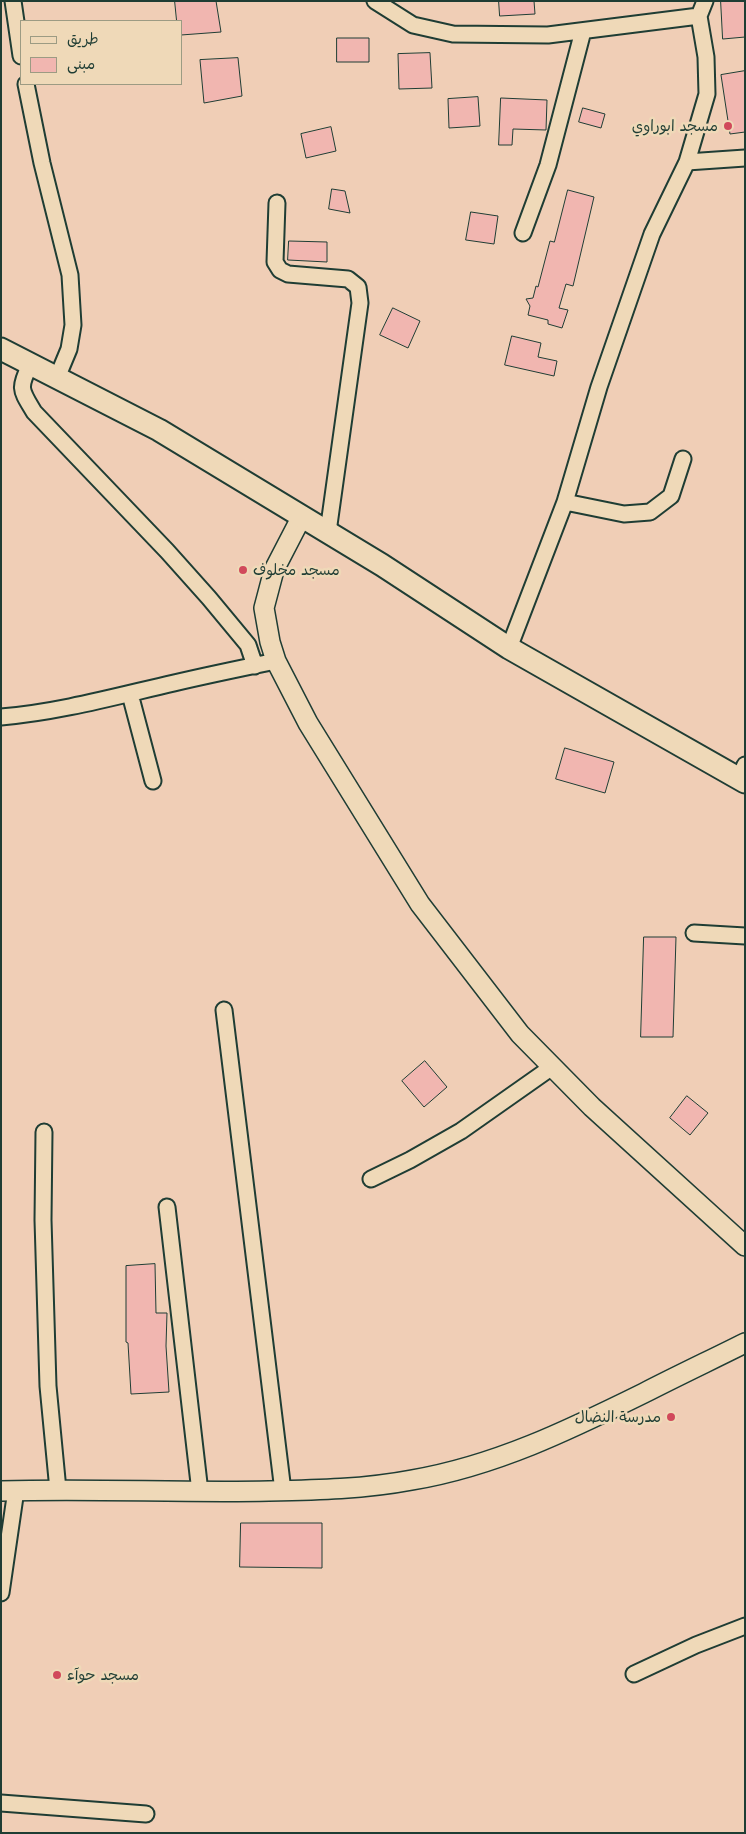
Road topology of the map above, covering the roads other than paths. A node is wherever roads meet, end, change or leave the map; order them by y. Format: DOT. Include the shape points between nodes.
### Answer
graph roads {
  1 [pos="12,1"];
  2 [pos="375,1"];
  3 [pos="705,1"];
  4 [pos="1,3"];
  5 [pos="699,16"];
  6 [pos="582,31"];
  7 [pos="20,50"];
  8 [pos="26,85"];
  9 [pos="745,158"];
  10 [pos="687,162"];
  11 [pos="277,203"];
  12 [pos="523,233"];
  13 [pos="1,349"];
  14 [pos="30,365"];
  15 [pos="57,378"];
  16 [pos="683,459"];
  17 [pos="565,502"];
  18 [pos="302,516"];
  19 [pos="328,532"];
  20 [pos="509,648"];
  21 [pos="276,661"];
  22 [pos="255,666"];
  23 [pos="130,694"];
  24 [pos="1,717"];
  25 [pos="743,775"];
  26 [pos="153,781"];
  27 [pos="694,933"];
  28 [pos="745,936"];
  29 [pos="224,1010"];
  30 [pos="552,1067"];
  31 [pos="44,1132"];
  32 [pos="371,1179"];
  33 [pos="167,1207"];
  34 [pos="745,1246"];
  35 [pos="745,1343"];
  36 [pos="8,1490"];
  37 [pos="58,1490"];
  38 [pos="283,1491"];
  39 [pos="200,1492"];
  40 [pos="1,1593"];
  41 [pos="745,1626"];
  42 [pos="634,1674"];
  43 [pos="1,1803"];
  44 [pos="146,1814"];
  1 -- 4 [label="street"];
  1 -- 7 [label="street"];
  2 -- 6 [label="street" via="413,25 453,34 548,35"];
  3 -- 5 [label="street"];
  5 -- 6 [label="street"];
  5 -- 10 [label="street" via="706,57 706,94"];
  6 -- 12 [label="street" via="548,165"];
  8 -- 15 [label="street" via="70,275 73,325 69,349"];
  9 -- 10 [label="street"];
  10 -- 17 [label="street" via="652,234"];
  11 -- 19 [label="street" via="275,262 280,270 288,274 348,279 358,287 360,303"];
  13 -- 14 [label="main road"];
  14 -- 15 [label="main road"];
  14 -- 22 [label="street" via="22,380 22,391 34,412 167,551 232,625 248,645"];
  15 -- 18 [label="main road" via="159,430"];
  16 -- 17 [label="street" via="670,496 650,512 624,514"];
  17 -- 20 [label="street"];
  18 -- 19 [label="main road"];
  18 -- 21 [label="street" via="274,570 264,608"];
  19 -- 20 [label="main road"];
  20 -- 25 [label="main road"];
  21 -- 22 [label="street"];
  21 -- 30 [label="street" via="308,723 420,904 520,1034"];
  22 -- 23 [label="street"];
  23 -- 24 [label="street"];
  23 -- 26 [label="street"];
  27 -- 28 [label="street"];
  29 -- 38 [label="street"];
  30 -- 32 [label="street" via="461,1131"];
  30 -- 34 [label="street"];
  31 -- 37 [label="street" via="48,1386"];
  33 -- 39 [label="street"];
  35 -- 38 [label="street" via="579,1425 499,1458 412,1480 353,1488"];
  36 -- 37 [label="street"];
  36 -- 40 [label="street"];
  37 -- 39 [label="street"];
  38 -- 39 [label="street"];
  41 -- 42 [label="street"];
  43 -- 44 [label="street"];
}
